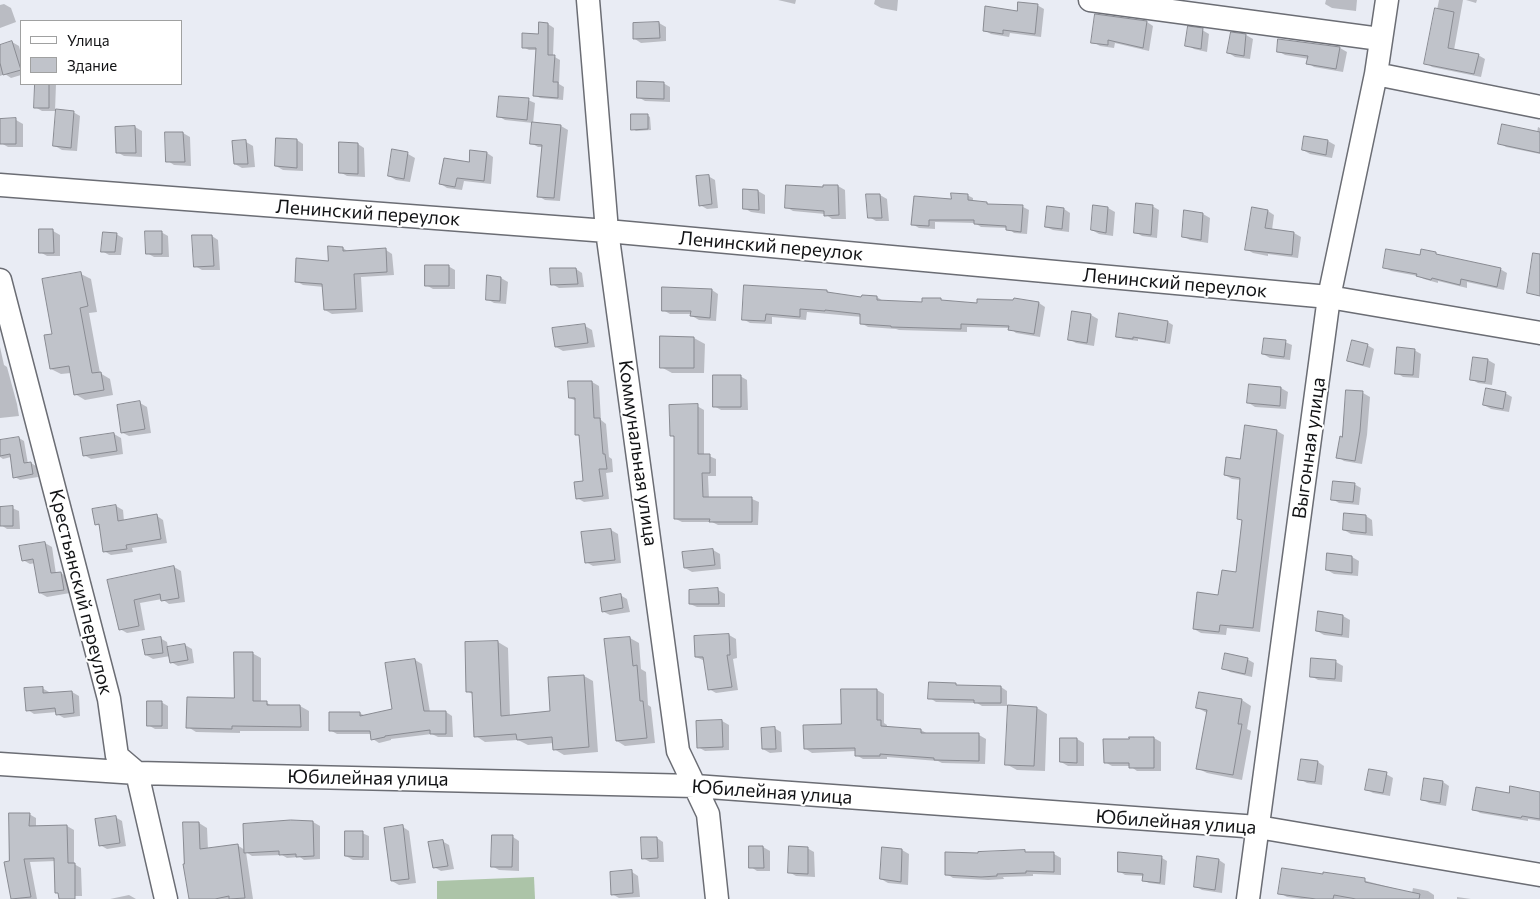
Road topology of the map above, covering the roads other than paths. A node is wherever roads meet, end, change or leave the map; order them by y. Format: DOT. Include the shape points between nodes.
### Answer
graph roads {
  1 [pos="588,0"];
  2 [pos="1090,0"];
  3 [pos="1386,0"];
  4 [pos="1380,38"];
  5 [pos="1376,74"];
  6 [pos="1540,107"];
  7 [pos="0,185"];
  8 [pos="607,231"];
  9 [pos="0,280"];
  10 [pos="1329,297"];
  11 [pos="1540,332"];
  12 [pos="0,764"];
  13 [pos="137,773"];
  14 [pos="695,786"];
  15 [pos="1258,827"];
  16 [pos="1540,875"];
  17 [pos="166,899"];
  18 [pos="717,899"];
  19 [pos="1248,899"];
  1 -- 8 [label="street, Коммунальная улица"];
  2 -- 4 [label="street"];
  3 -- 4 [label="street, Выгонная улица"];
  4 -- 5 [label="street, Выгонная улица"];
  5 -- 6 [label="street"];
  5 -- 10 [label="street, Выгонная улица"];
  7 -- 8 [label="street, Ленинский переулок"];
  8 -- 10 [label="street, Ленинский переулок"];
  8 -- 14 [label="street, Коммунальная улица" via="678,751"];
  9 -- 13 [label="street, Крестьянский переулок" via="109,700 117,756"];
  10 -- 11 [label="street, Ленинский переулок"];
  10 -- 15 [label="street, Выгонная улица"];
  12 -- 13 [label="street, Юбилейная улица"];
  13 -- 14 [label="street, Юбилейная улица"];
  13 -- 17 [label="street"];
  14 -- 15 [label="street, Юбилейная улица"];
  14 -- 18 [label="street, Коммунальная улица" via="708,814"];
  15 -- 16 [label="street, Юбилейная улица"];
  15 -- 19 [label="street, Выгонная улица"];
}
